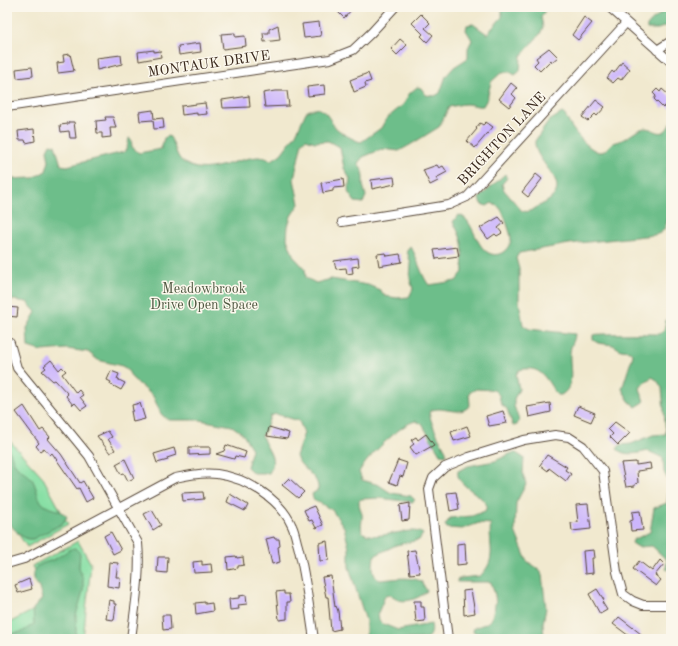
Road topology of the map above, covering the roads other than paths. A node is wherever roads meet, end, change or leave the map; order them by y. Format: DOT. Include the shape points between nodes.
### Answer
graph roads {
  1 [pos="395,7"];
  2 [pos="609,7"];
  3 [pos="626,23"];
  4 [pos="671,41"];
  5 [pos="657,50"];
  6 [pos="671,62"];
  7 [pos="7,106"];
  8 [pos="342,222"];
  9 [pos="10,343"];
  10 [pos="119,506"];
  11 [pos="7,564"];
  12 [pos="671,605"];
  13 [pos="131,639"];
  14 [pos="314,639"];
  15 [pos="448,639"];
  1 -- 7 [label="street, MONTAUK DRIVE" via="352,50 330,60"];
  2 -- 3 [label="street"];
  3 -- 5 [label="street"];
  3 -- 8 [label="street, BRIGHTON LANE" via="467,197 449,205"];
  4 -- 5 [label="street"];
  5 -- 6 [label="street"];
  9 -- 10 [label="street" via="17,368 88,456"];
  10 -- 11 [label="street" via="24,558"];
  10 -- 13 [label="street" via="138,543 140,560"];
  10 -- 14 [label="street" via="174,478 196,474 216,474 238,480 262,492 278,506 292,525 305,572"];
  12 -- 15 [label="street" via="643,605 623,594 617,572 603,471 583,446 569,437 555,435 524,440 469,457 445,467 433,478 428,489"];
}
